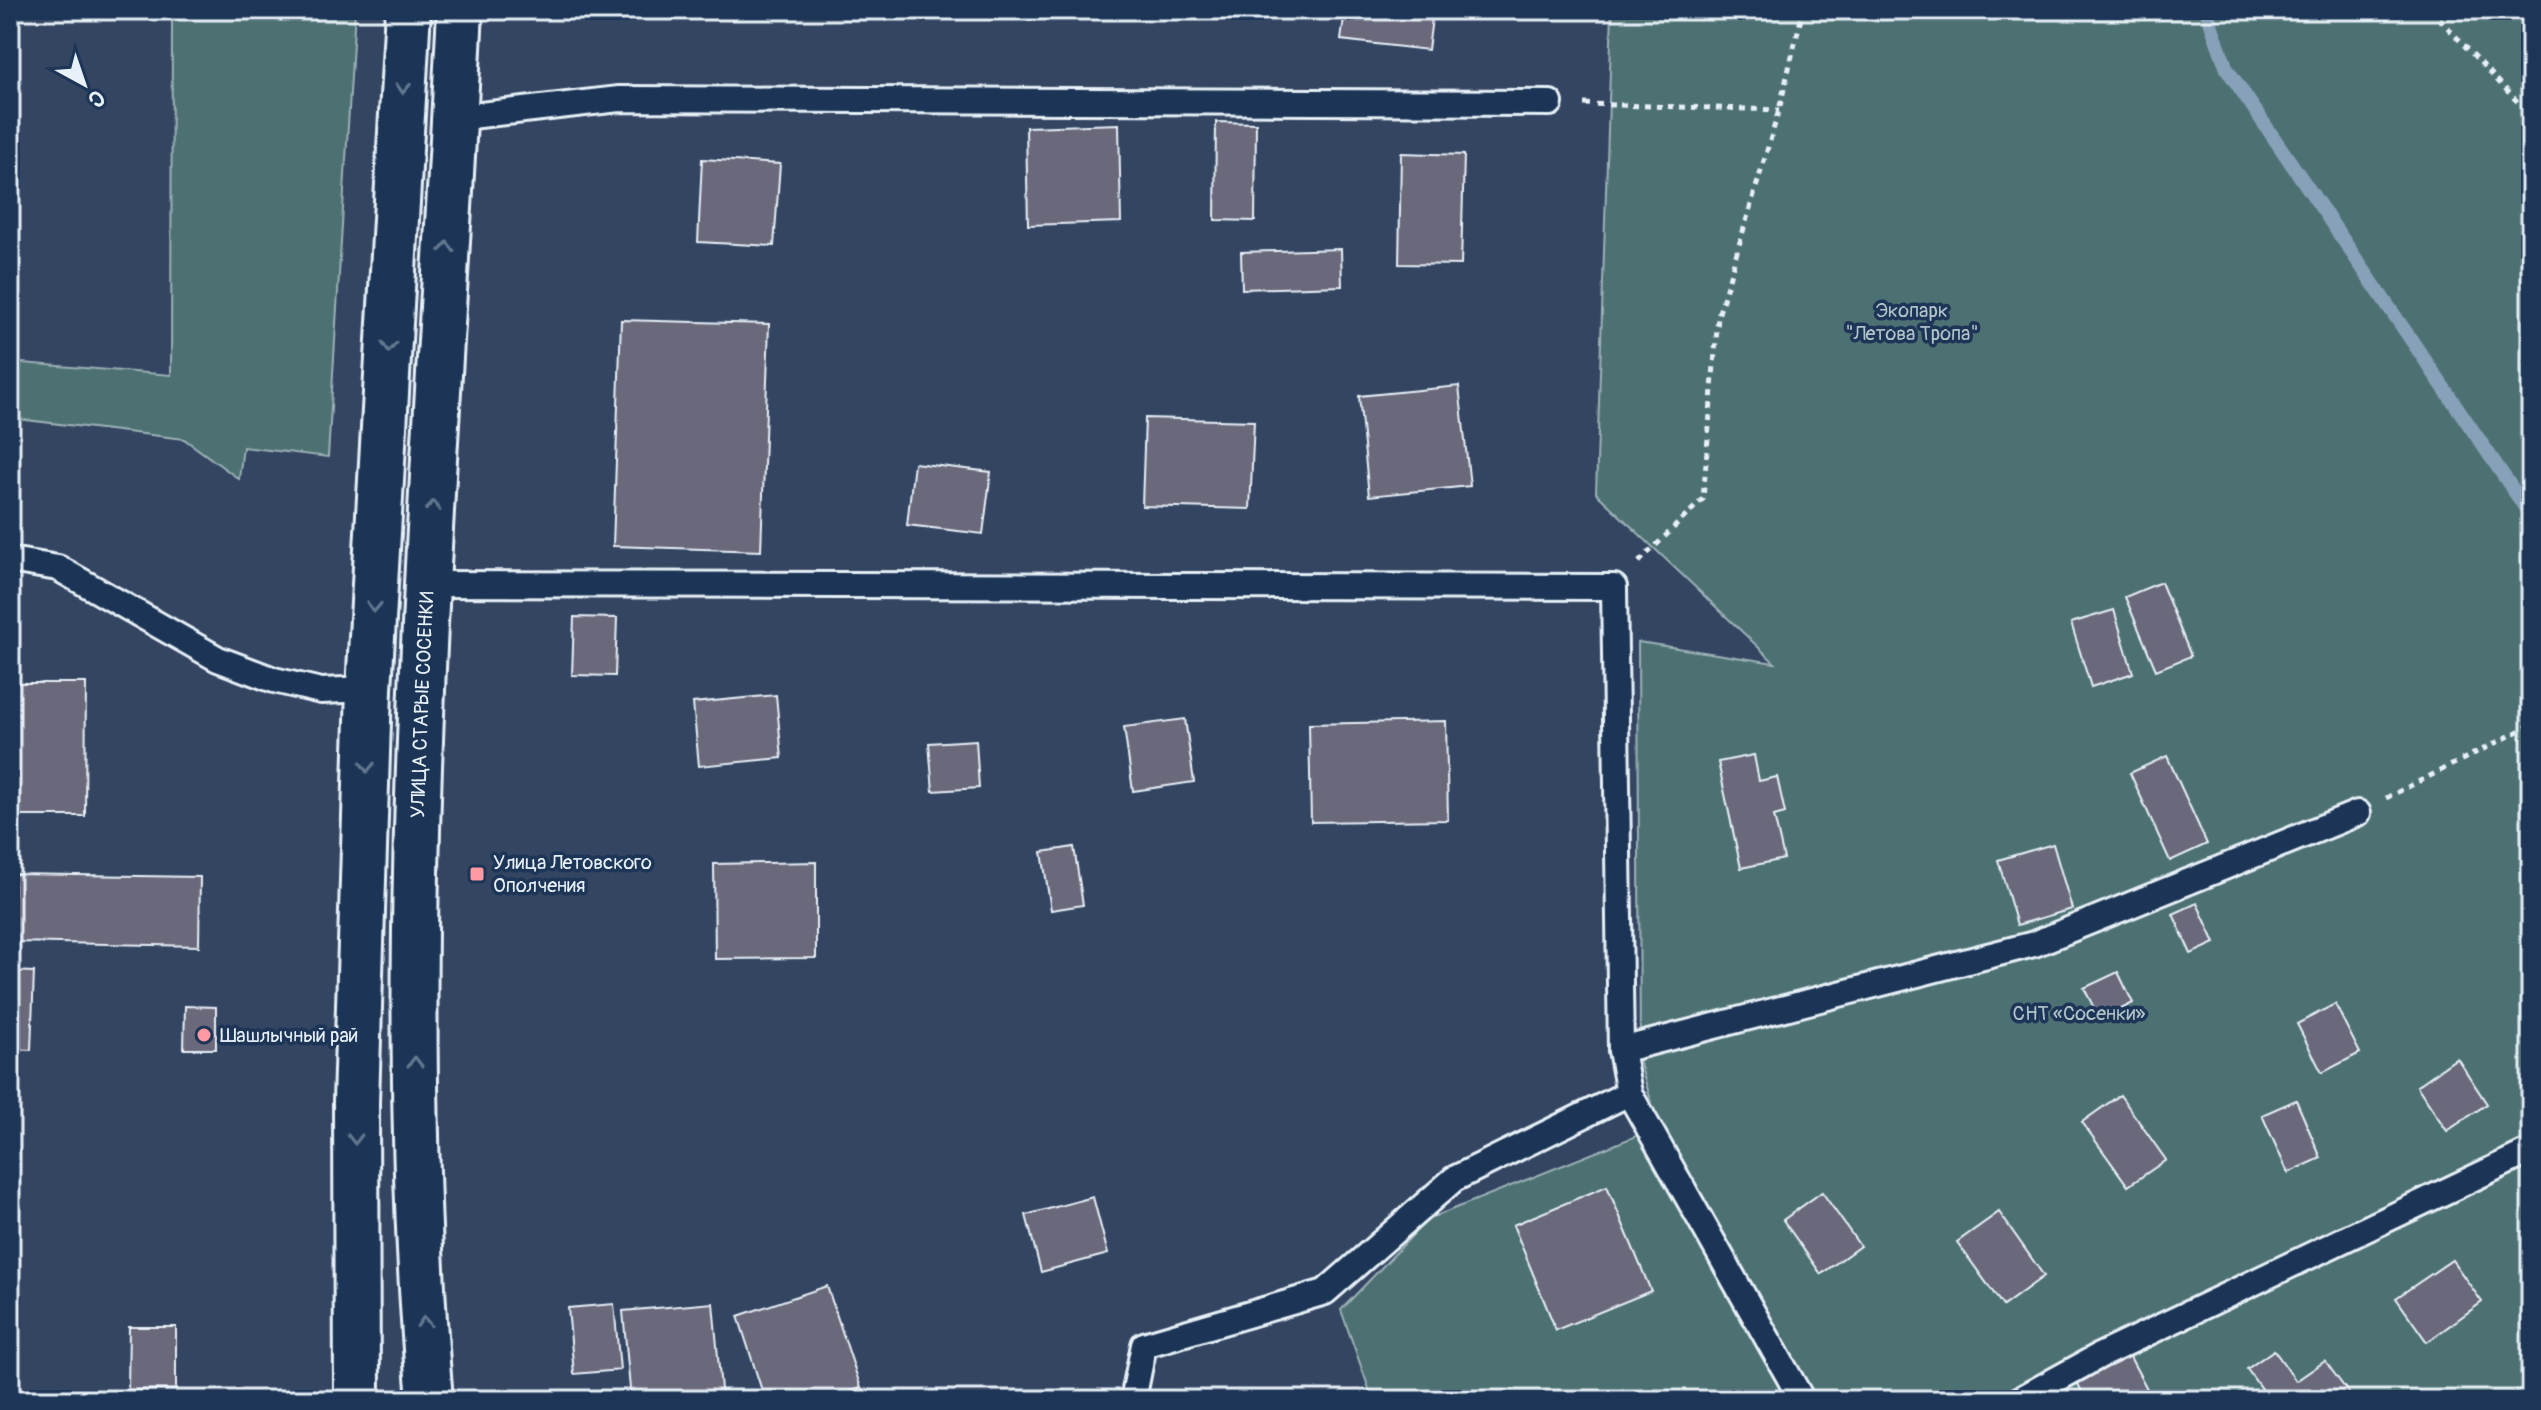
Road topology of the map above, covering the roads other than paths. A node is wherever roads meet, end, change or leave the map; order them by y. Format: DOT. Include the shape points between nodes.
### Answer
graph roads {
  1 [pos="408,10"];
  2 [pos="460,10"];
  3 [pos="1550,103"];
  4 [pos="454,118"];
  5 [pos="10,560"];
  6 [pos="429,584"];
  7 [pos="369,689"];
  8 [pos="2358,813"];
  9 [pos="1621,1050"];
  10 [pos="1629,1093"];
  11 [pos="2524,1154"];
  12 [pos="357,1400"];
  13 [pos="430,1400"];
  14 [pos="1133,1400"];
  15 [pos="1802,1400"];
  16 [pos="2019,1400"];
  1 -- 7 [label="main road, one-way"];
  2 -- 4 [label="main road, УЛИЦА СТАРЫЕ СОСЕНКИ"];
  3 -- 4 [label="lane" via="619,99"];
  6 -- 4 [label="main road, УЛИЦА СТАРЫЕ СОСЕНКИ, one-way"];
  5 -- 7 [label="lane" via="58,568 218,659 274,680 321,691"];
  6 -- 9 [label="lane" via="1614,587"];
  13 -- 6 [label="main road, УЛИЦА СТАРЫЕ СОСЕНКИ, one-way" via="415,1136 415,857"];
  7 -- 12 [label="main road, one-way" via="356,1102"];
  8 -- 9 [label="lane" via="2034,944"];
  9 -- 10 [label="lane"];
  10 -- 14 [label="lane" via="1454,1179 1325,1292 1144,1345"];
  10 -- 15 [label="lane"];
  11 -- 16 [label="lane" via="2099,1356"];
}
